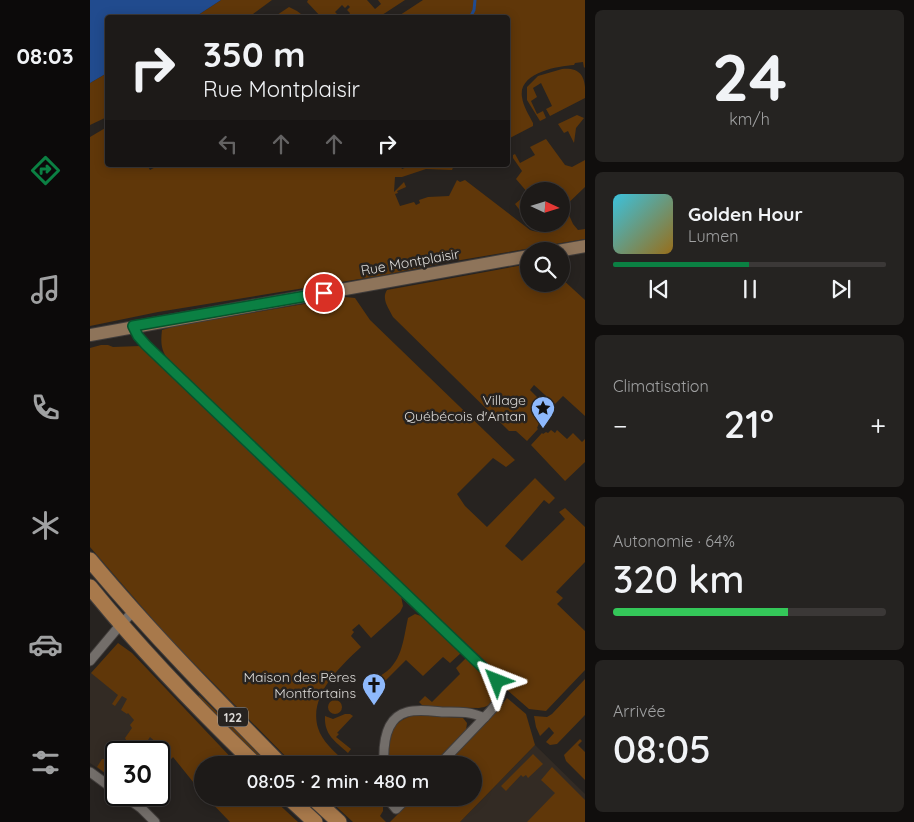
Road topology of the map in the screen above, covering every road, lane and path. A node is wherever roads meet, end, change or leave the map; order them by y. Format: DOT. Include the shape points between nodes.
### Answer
graph roads {
  1 [pos="585,246"];
  2 [pos="570,249"];
  3 [pos="520,258"];
  4 [pos="133,326"];
  5 [pos="90,334"];
  6 [pos="90,560"];
  7 [pos="90,587"];
  8 [pos="133,612"];
  9 [pos="121,624"];
  10 [pos="90,661"];
  11 [pos="484,718"];
  12 [pos="247,756"];
  13 [pos="272,756"];
  14 [pos="383,756"];
  15 [pos="448,756"];
  16 [pos="90,772"];
  17 [pos="105,782"];
  18 [pos="135,806"];
  19 [pos="298,806"];
  20 [pos="322,806"];
  21 [pos="152,821"];
  22 [pos="315,822"];
  23 [pos="339,822"];
  1 -- 2 [label="street"];
  3 -- 4 [label="street, Rue Montplaisir"];
  4 -- 5 [label="street, Rue Montplaisir"];
  4 -- 11 [label="street" via="146,345 492,675 500,687 500,698"];
  6 -- 8 [label="main road, 122"];
  7 -- 9 [label="main road"];
  8 -- 9 [label="street"];
  8 -- 13 [label="main road, 122"];
  9 -- 10 [label="street"];
  9 -- 12 [label="main road"];
  11 -- 14 [label="street" via="468,713 417,710 402,714 393,722 385,739"];
  11 -- 15 [label="street"];
  16 -- 17 [label="street"];
  18 -- 21 [label="street"];
  19 -- 22 [label="main road"];
  20 -- 23 [label="main road"];
}
